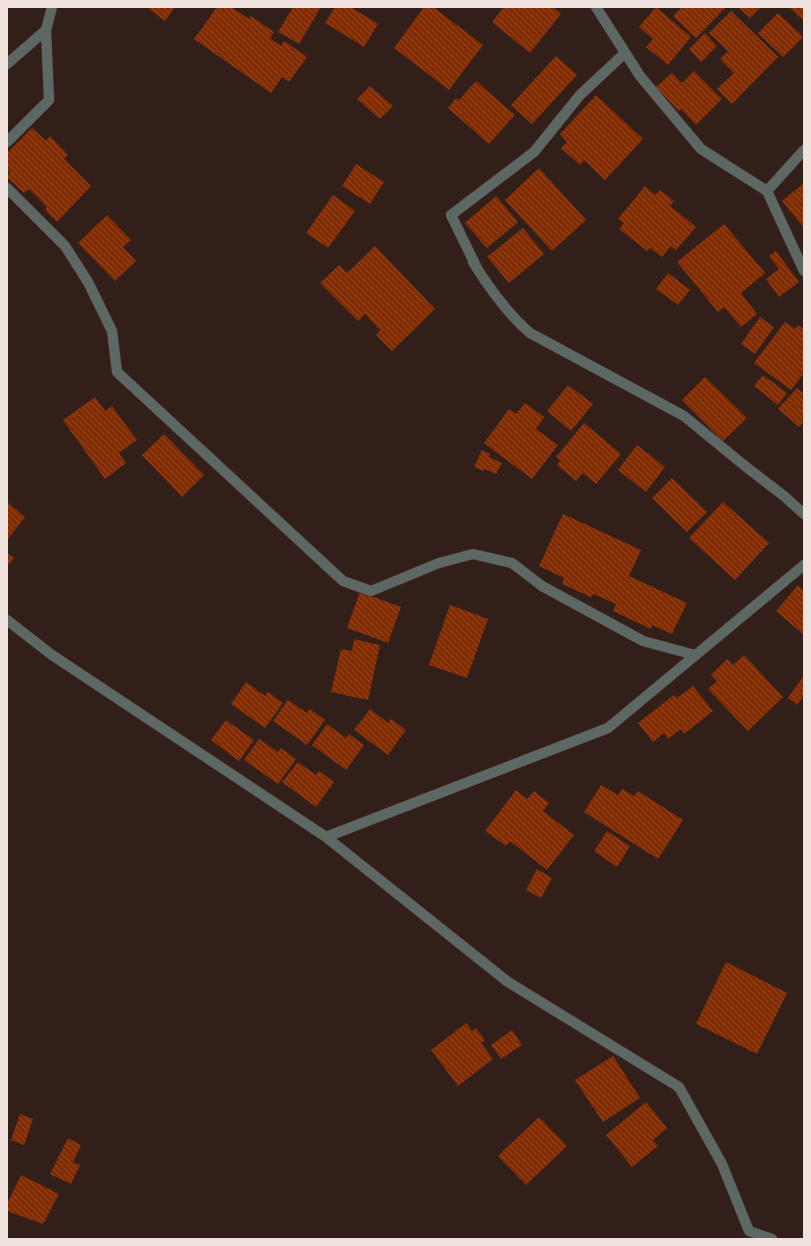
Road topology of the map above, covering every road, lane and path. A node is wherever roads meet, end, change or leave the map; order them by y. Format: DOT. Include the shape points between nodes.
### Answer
graph roads {
  1 [pos="52,7"];
  2 [pos="596,7"];
  3 [pos="46,30"];
  4 [pos="625,53"];
  5 [pos="7,64"];
  6 [pos="7,142"];
  7 [pos="804,150"];
  8 [pos="7,188"];
  9 [pos="767,191"];
  10 [pos="804,271"];
  11 [pos="804,514"];
  12 [pos="804,565"];
  13 [pos="7,620"];
  14 [pos="696,655"];
  15 [pos="326,837"];
  16 [pos="772,1239"];
  1 -- 3 [label="street"];
  2 -- 4 [label="street"];
  3 -- 5 [label="street"];
  3 -- 6 [label="street" via="48,100"];
  4 -- 9 [label="street" via="640,76 701,149"];
  4 -- 11 [label="street" via="580,95 534,152 451,215 475,265 517,321 530,333 684,416"];
  7 -- 9 [label="street"];
  8 -- 14 [label="street" via="65,246 88,282 112,331 117,372 343,581 371,591 439,564 473,554 512,563 542,586 643,641"];
  9 -- 10 [label="street"];
  12 -- 14 [label="street"];
  13 -- 15 [label="street" via="52,655"];
  14 -- 15 [label="street" via="608,728"];
  15 -- 16 [label="street" via="508,982 678,1087 722,1164 749,1230"];
}
